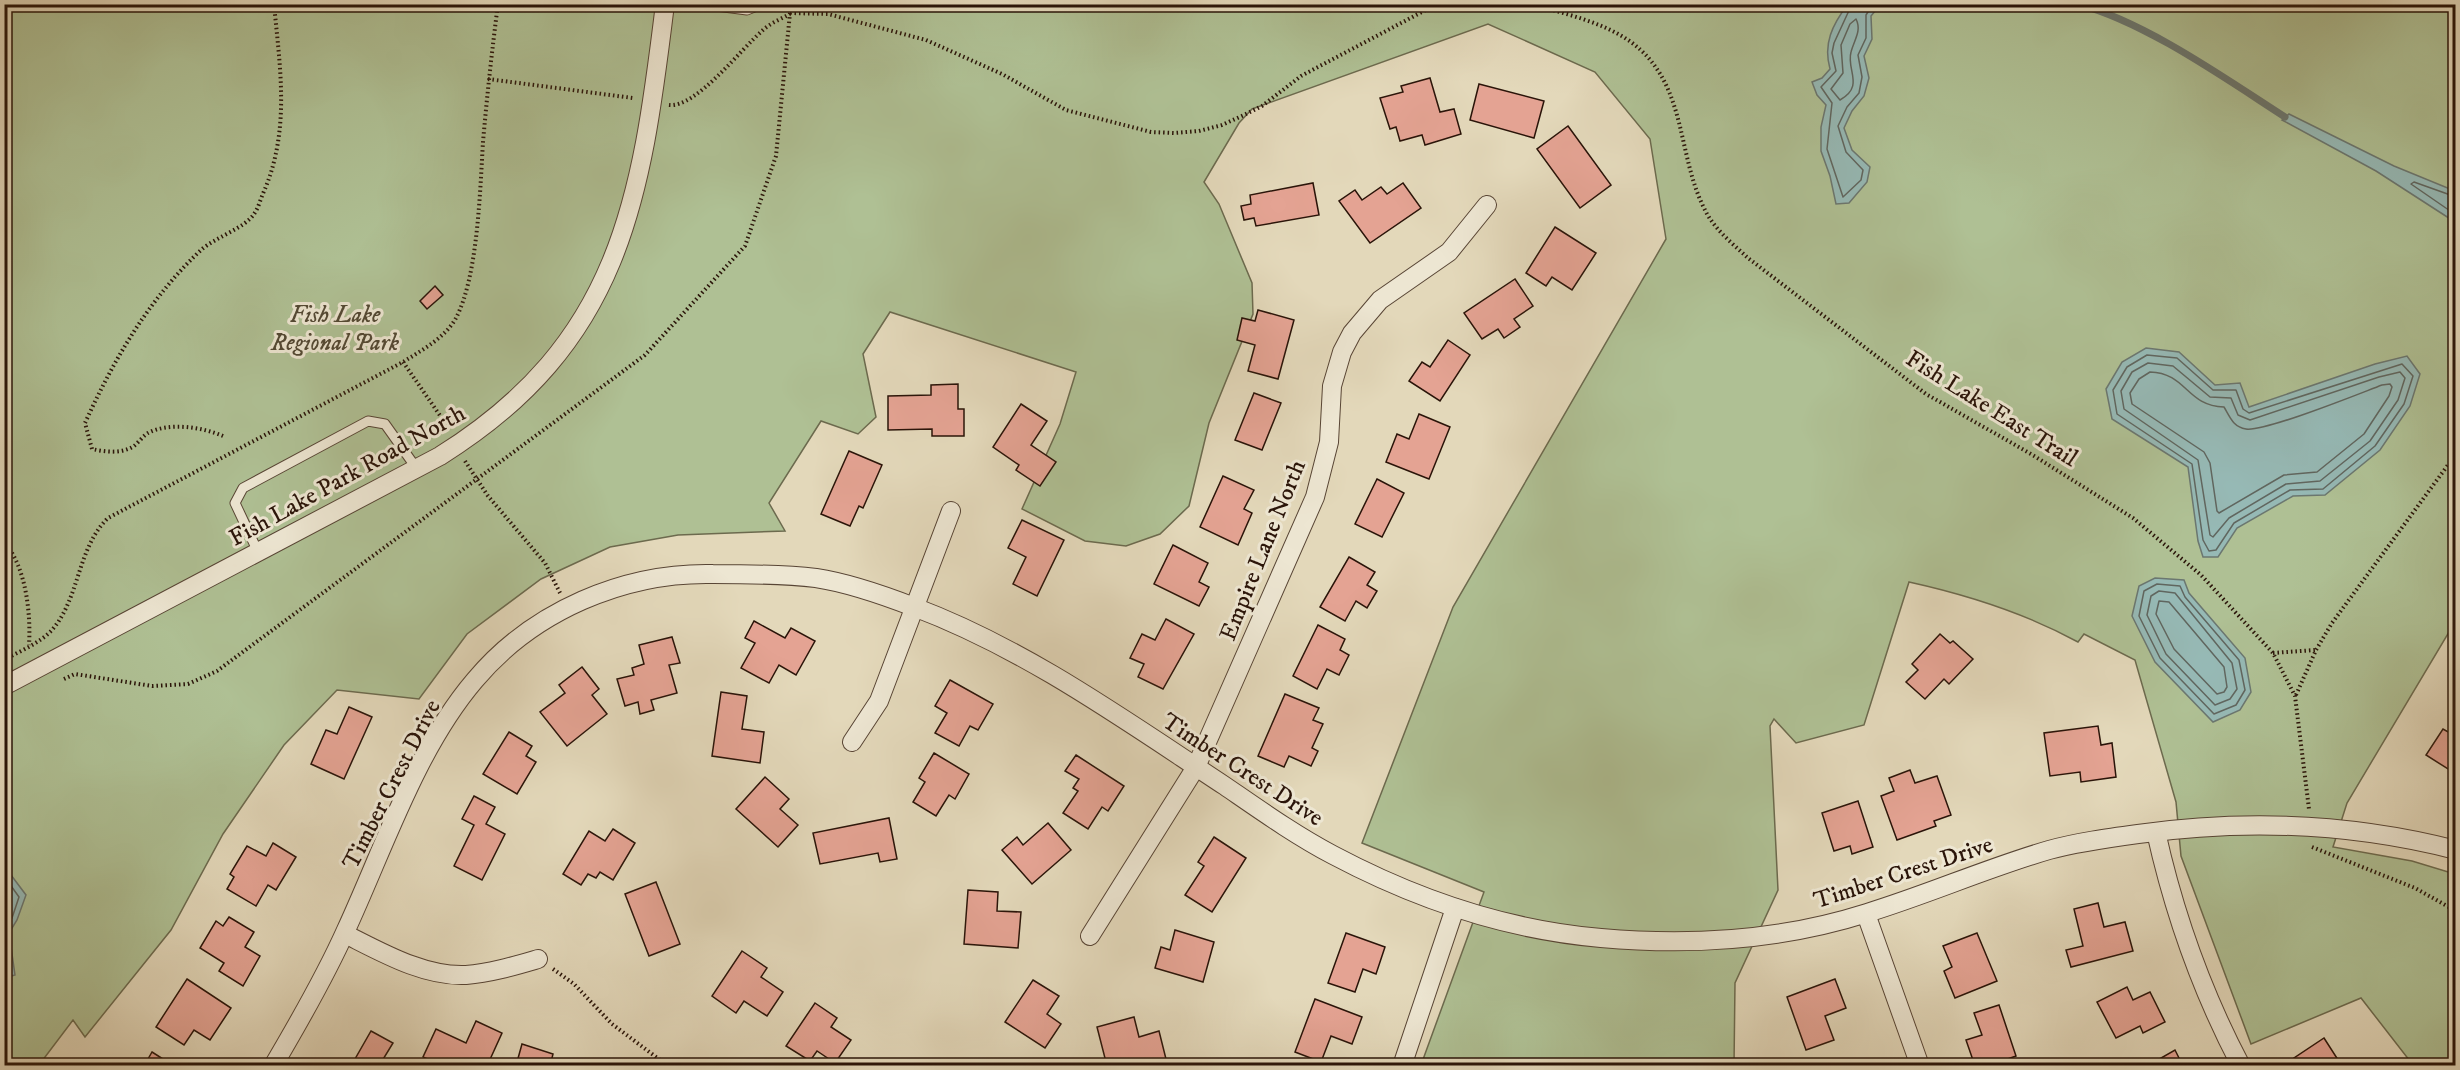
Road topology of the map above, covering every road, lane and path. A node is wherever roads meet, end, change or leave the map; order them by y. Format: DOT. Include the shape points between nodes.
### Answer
graph roads {
  1 [pos="274,4"];
  2 [pos="498,4"];
  3 [pos="665,4"];
  4 [pos="701,4"];
  5 [pos="762,4"];
  6 [pos="1437,4"];
  7 [pos="1532,4"];
  8 [pos="488,79"];
  9 [pos="639,99"];
  10 [pos="662,104"];
  11 [pos="1487,205"];
  12 [pos="403,362"];
  13 [pos="453,435"];
  14 [pos="223,436"];
  15 [pos="2456,454"];
  16 [pos="462,456"];
  17 [pos="417,469"];
  18 [pos="951,511"];
  19 [pos="4,542"];
  20 [pos="258,552"];
  21 [pos="567,607"];
  22 [pos="915,607"];
  23 [pos="29,646"];
  24 [pos="2316,650"];
  25 [pos="2273,653"];
  26 [pos="4,660"];
  27 [pos="4,686"];
  28 [pos="2295,696"];
  29 [pos="852,742"];
  30 [pos="1196,768"];
  31 [pos="2309,812"];
  32 [pos="2156,831"];
  33 [pos="2311,843"];
  34 [pos="2456,850"];
  35 [pos="1455,908"];
  36 [pos="2456,911"];
  37 [pos="1866,914"];
  38 [pos="345,934"];
  39 [pos="1090,936"];
  40 [pos="538,959"];
  41 [pos="2456,1017"];
  42 [pos="2456,1041"];
  43 [pos="273,1065"];
  44 [pos="668,1065"];
  45 [pos="1402,1065"];
  46 [pos="1920,1065"];
  47 [pos="2241,1065"];
  1 -- 14 [label="path" via="283,103 281,135 253,216 203,248 160,295 135,327 85,423 92,449 109,453 132,447 148,433 168,429 188,427"];
  2 -- 8 [label="path"];
  3 -- 17 [label="street, Fish Lake Park Road North" via="629,214 597,294 567,343 511,406 483,429"];
  4 -- 5 [label="lane" via="747,10"];
  6 -- 10 [label="path" via="1301,76 1262,106 1222,126 1199,131 1151,132 1066,110 1002,74 926,40 828,14 790,14 764,28 694,97 676,106"];
  7 -- 25 [label="path, Fish Lake East Trail" via="1601,26 1645,54 1677,106 1688,163 1705,211 1748,258 1926,394 2068,476 2161,539 2233,607"];
  8 -- 9 [label="path"];
  8 -- 12 [label="path" via="468,282 461,305 446,330"];
  11 -- 30 [label="street, Empire Lane North" via="1449,252 1380,300 1352,333 1342,352 1332,386 1329,442 1315,497"];
  12 -- 13 [label="path"];
  12 -- 23 [label="path" via="108,518 97,530 63,613 52,630"];
  15 -- 24 [label="path" via="2358,586"];
  16 -- 21 [label="path" via="488,496 545,563"];
  17 -- 20 [label="street, Fish Lake Park Road North"];
  17 -- 20 [label="lane" via="385,424 368,421 243,488 235,503"];
  18 -- 22 [label="street"];
  19 -- 23 [label="path" via="19,567 30,627"];
  20 -- 27 [label="street, Fish Lake Park Road North"];
  21 -- 22 [label="street, Timber Crest Drive" via="608,590 688,573 818,578"];
  21 -- 38 [label="street, Timber Crest Drive" via="502,653 475,680 448,718 378,854"];
  22 -- 29 [label="street" via="879,701"];
  22 -- 30 [label="street, Timber Crest Drive" via="1004,646"];
  23 -- 26 [label="path"];
  24 -- 25 [label="path"];
  24 -- 28 [label="path"];
  25 -- 28 [label="path, Fish Lake East Trail"];
  28 -- 31 [label="path, Fish Lake East Trail"];
  30 -- 35 [label="street, Timber Crest Drive" via="1330,853"];
  30 -- 39 [label="street, Empire Lane North"];
  32 -- 34 [label="street, Timber Crest Drive" via="2227,825 2310,825 2378,833"];
  32 -- 37 [label="street, Timber Crest Drive" via="2050,850"];
  32 -- 47 [label="street" via="2192,957"];
  33 -- 36 [label="path" via="2313,849 2415,888"];
  35 -- 37 [label="street, Timber Crest Drive" via="1530,928 1596,938 1670,942 1754,938"];
  35 -- 45 [label="street"];
  37 -- 46 [label="street"];
  38 -- 40 [label="street" via="427,969 464,975"];
  38 -- 43 [label="street, Timber Crest Drive"];
  40 -- 44 [label="path" via="574,984 612,1024"];
  41 -- 42 [label="path"];
}
